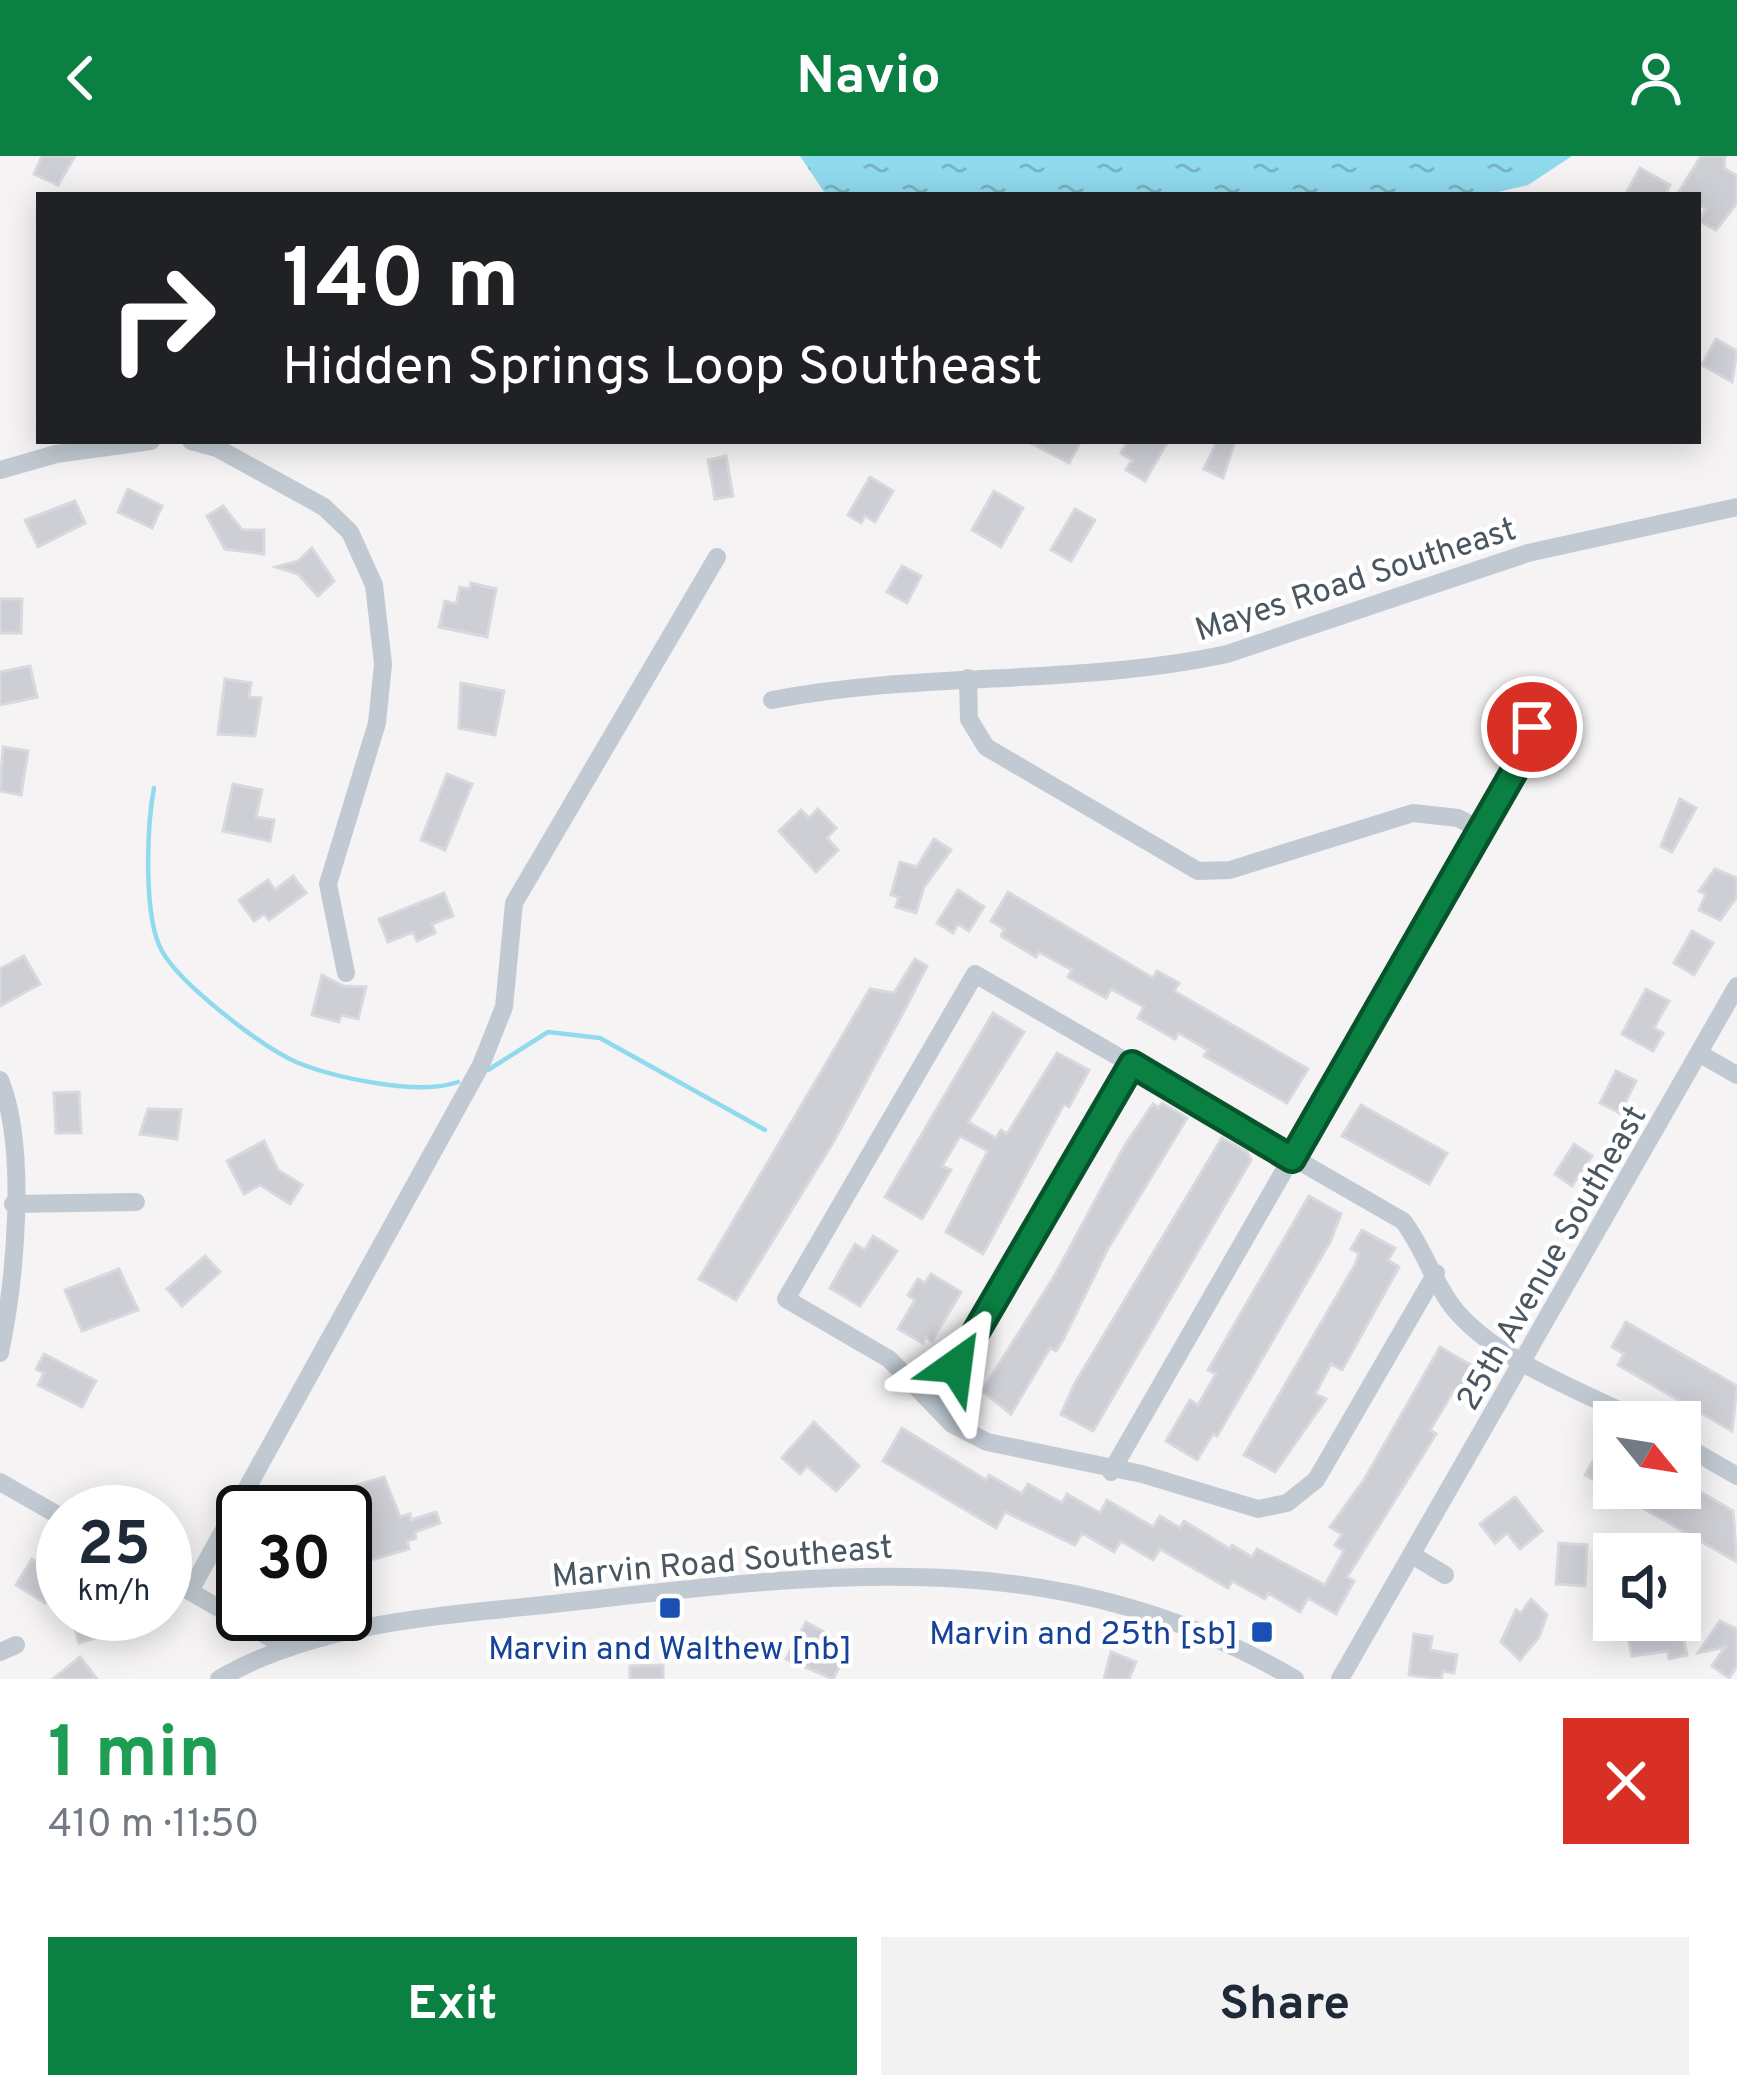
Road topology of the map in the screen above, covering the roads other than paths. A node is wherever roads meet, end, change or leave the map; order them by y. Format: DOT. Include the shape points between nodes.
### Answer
graph roads {
  1 [pos="129,444"];
  2 [pos="202,444"];
  3 [pos="0,470"];
  4 [pos="1737,506"];
  5 [pos="717,556"];
  6 [pos="968,678"];
  7 [pos="772,700"];
  8 [pos="1529,714"];
  9 [pos="1480,830"];
  10 [pos="346,974"];
  11 [pos="1737,986"];
  12 [pos="1700,1054"];
  13 [pos="1132,1064"];
  14 [pos="1737,1075"];
  15 [pos="0,1080"];
  16 [pos="1292,1159"];
  17 [pos="136,1202"];
  18 [pos="13,1204"];
  19 [pos="1436,1274"];
  20 [pos="0,1353"];
  21 [pos="1526,1361"];
  22 [pos="1603,1401"];
  23 [pos="934,1403"];
  24 [pos="1701,1455"];
  25 [pos="1112,1472"];
  26 [pos="1737,1476"];
  27 [pos="0,1482"];
  28 [pos="36,1503"];
  29 [pos="1414,1556"];
  30 [pos="1445,1575"];
  31 [pos="192,1587"];
  32 [pos="192,1592"];
  33 [pos="288,1648"];
  34 [pos="219,1679"];
  35 [pos="1295,1679"];
  36 [pos="1340,1679"];
  1 -- 3 [label="street"];
  2 -- 10 [label="street" via="324,507 350,532 374,585 382,664 376,723 328,884"];
  4 -- 6 [label="street, Mayes Road Southeast" via="1528,554 1227,654"];
  5 -- 31 [label="street" via="514,903 504,1006 481,1065"];
  6 -- 7 [label="street, Mayes Road Southeast"];
  6 -- 9 [label="street" via="969,718 986,747 1198,871 1230,870 1413,813 1458,818"];
  8 -- 9 [label="street" via="1531,742"];
  9 -- 16 [label="street"];
  11 -- 12 [label="street, 25th Avenue Southeast"];
  12 -- 14 [label="street"];
  12 -- 21 [label="street, 25th Avenue Southeast"];
  13 -- 16 [label="street"];
  13 -- 23 [label="street"];
  13 -- 23 [label="street" via="976,974 964,994 786,1299 889,1359"];
  15 -- 18 [label="street" via="10,1108"];
  16 -- 19 [label="street" via="1403,1221"];
  16 -- 25 [label="street"];
  17 -- 18 [label="street"];
  18 -- 20 [label="street"];
  19 -- 21 [label="street" via="1480,1334"];
  19 -- 25 [label="street" via="1316,1480 1287,1503 1258,1509"];
  21 -- 22 [label="street"];
  21 -- 29 [label="street, 25th Avenue Southeast"];
  23 -- 25 [label="street" via="986,1442"];
  24 -- 26 [label="street"];
  27 -- 28 [label="street"];
  29 -- 30 [label="street"];
  29 -- 36 [label="street, 25th Avenue Southeast"];
  32 -- 33 [label="street"];
  33 -- 34 [label="street, Marvin Road Southeast"];
  33 -- 35 [label="street, Marvin Road Southeast" via="467,1614 759,1581 912,1574 1101,1600 1209,1637"];
}
